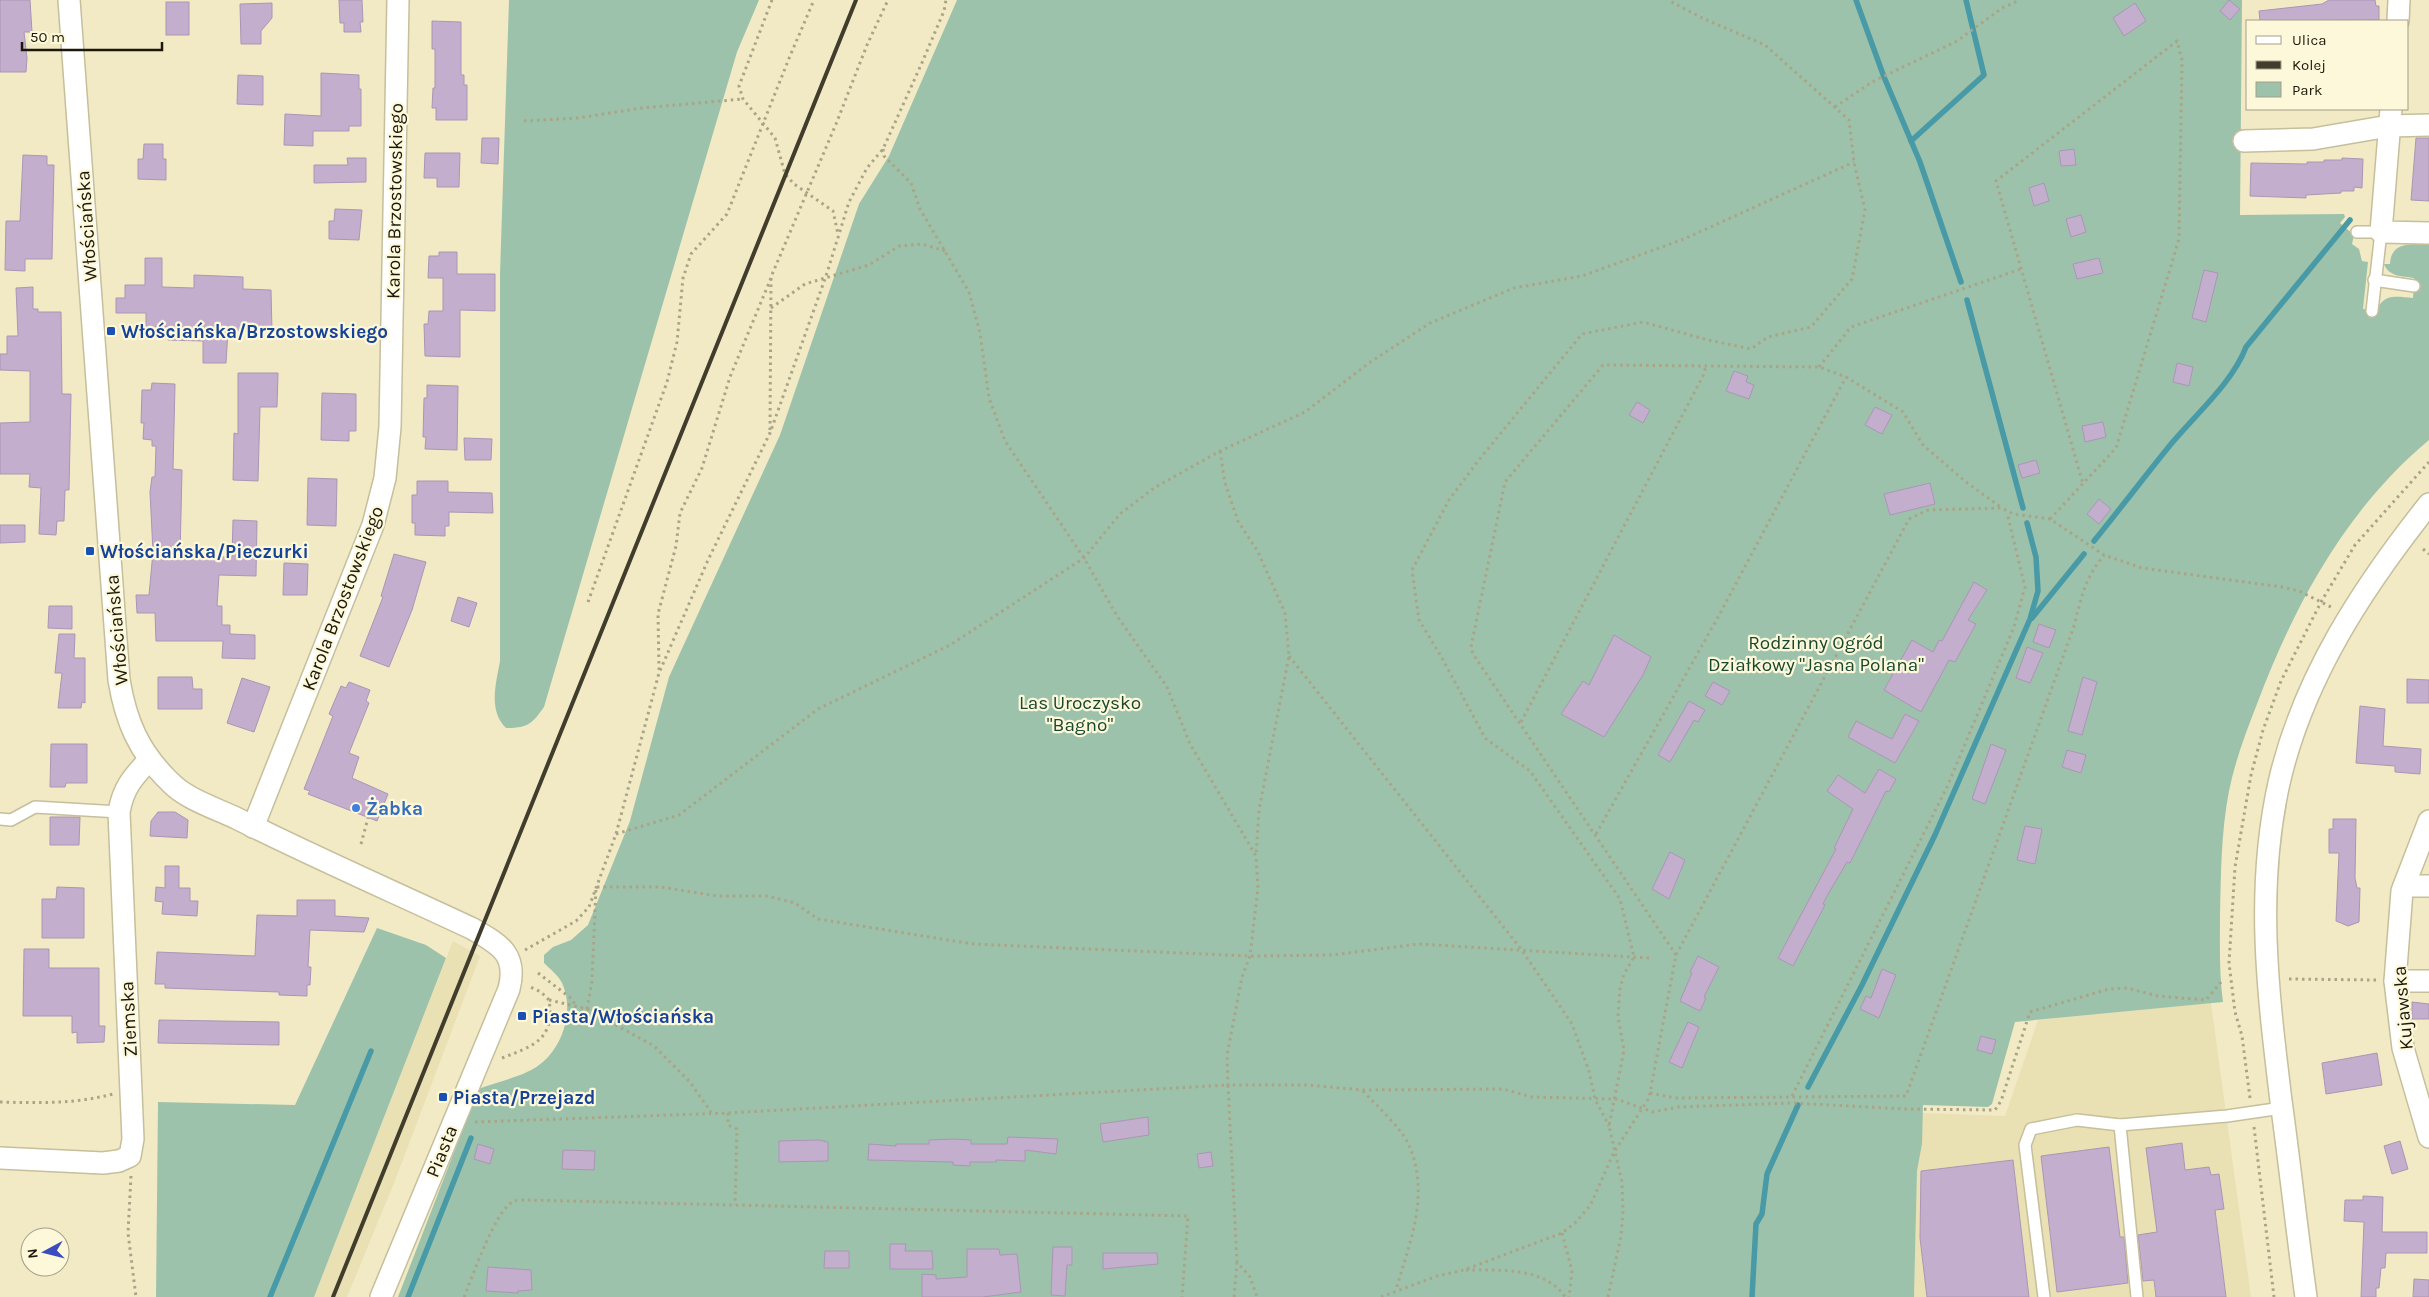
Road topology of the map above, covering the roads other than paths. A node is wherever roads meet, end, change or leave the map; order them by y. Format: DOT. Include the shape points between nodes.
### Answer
graph roads {
  1 [pos="69,0"];
  2 [pos="398,0"];
  3 [pos="2399,0"];
  4 [pos="2398,20"];
  5 [pos="2390,117"];
  6 [pos="2429,124"];
  7 [pos="2244,140"];
  8 [pos="2381,223"];
  9 [pos="2356,232"];
  10 [pos="2429,232"];
  11 [pos="2374,280"];
  12 [pos="2414,286"];
  13 [pos="2372,311"];
  14 [pos="2429,504"];
  15 [pos="149,760"];
  16 [pos="119,812"];
  17 [pos="0,819"];
  18 [pos="2429,821"];
  19 [pos="253,826"];
  20 [pos="2404,886"];
  21 [pos="2429,886"];
  22 [pos="510,968"];
  23 [pos="2395,981"];
  24 [pos="2429,981"];
  25 [pos="2282,1108"];
  26 [pos="2120,1125"];
  27 [pos="2429,1137"];
  28 [pos="0,1158"];
  29 [pos="381,1297"];
  30 [pos="2044,1297"];
  31 [pos="2137,1297"];
  32 [pos="2306,1297"];
  1 -- 15 [label="street, Włościańska" via="119,680 132,731"];
  2 -- 19 [label="street, Karola Brzostowskiego" via="390,427 385,478 373,525"];
  3 -- 4 [label="street"];
  5 -- 6 [label="street"];
  5 -- 7 [label="street" via="2313,139"];
  5 -- 8 [label="street"];
  8 -- 9 [label="lane"];
  8 -- 10 [label="street"];
  8 -- 11 [label="lane"];
  11 -- 12 [label="lane"];
  11 -- 13 [label="lane"];
  14 -- 25 [label="street" via="2385,560 2348,617 2310,694 2280,782 2266,861 2264,904 2267,975"];
  15 -- 16 [label="street, Ziemska" via="133,776 122,796"];
  15 -- 19 [label="street, Włościańska" via="172,784"];
  16 -- 17 [label="lane" via="35,807 11,820"];
  16 -- 28 [label="street, Ziemska" via="133,1139 130,1156 103,1163"];
  18 -- 20 [label="street, Kujawska"];
  19 -- 22 [label="street, Włościańska" via="480,933 500,945"];
  20 -- 21 [label="street"];
  20 -- 23 [label="street, Kujawska"];
  22 -- 29 [label="street, Piasta" via="475,1068"];
  23 -- 24 [label="street"];
  23 -- 27 [label="street, Kujawska" via="2403,1048"];
  25 -- 26 [label="lane"];
  25 -- 32 [label="street"];
  26 -- 30 [label="lane" via="2076,1120 2031,1129 2024,1145"];
  26 -- 31 [label="lane"];
}
